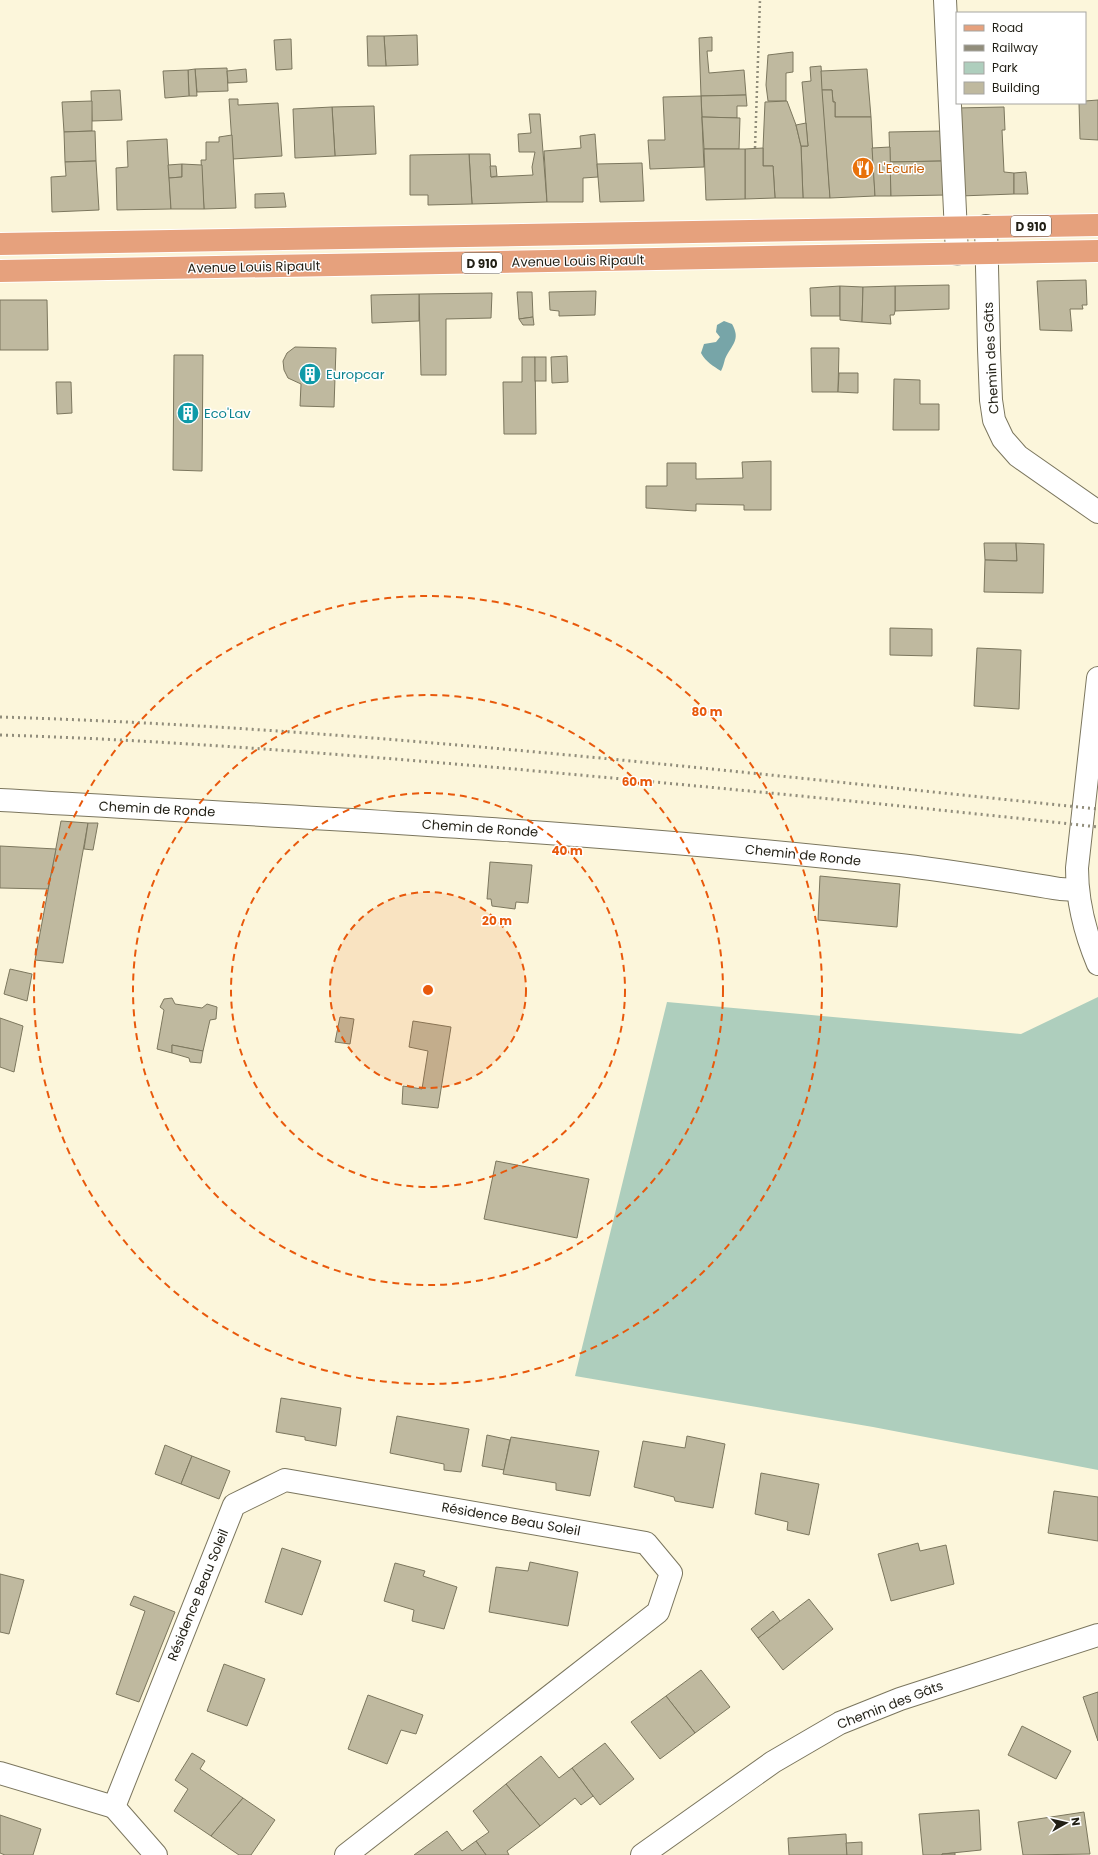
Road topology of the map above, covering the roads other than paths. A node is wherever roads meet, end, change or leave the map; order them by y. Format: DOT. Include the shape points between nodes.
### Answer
graph roads {
  1 [pos="945,0"];
  2 [pos="1098,224"];
  3 [pos="986,226"];
  4 [pos="959,227"];
  5 [pos="0,244"];
  6 [pos="1098,251"];
  7 [pos="987,254"];
  8 [pos="960,255"];
  9 [pos="0,271"];
  10 [pos="1098,512"];
  11 [pos="1098,678"];
  12 [pos="0,800"];
  13 [pos="1077,890"];
  14 [pos="1098,964"];
  15 [pos="1098,1635"];
  16 [pos="0,1773"];
  17 [pos="114,1808"];
  18 [pos="156,1855"];
  19 [pos="346,1855"];
  20 [pos="642,1855"];
  1 -- 4 [label="street"];
  2 -- 3 [label="main road, D 910"];
  3 -- 4 [label="main road, D 910"];
  3 -- 7 [label="street, Chemin des Gâts"];
  4 -- 5 [label="main road, Avenue Louis Ripault / D 910"];
  4 -- 8 [label="street"];
  6 -- 7 [label="main road, D 910"];
  7 -- 8 [label="main road, D 910"];
  7 -- 10 [label="street, Chemin des Gâts" via="991,400 994,420 1003,439 1018,456"];
  8 -- 9 [label="main road, Avenue Louis Ripault / D 910"];
  11 -- 13 [label="street" via="1079,846"];
  12 -- 13 [label="street, Chemin de Ronde" via="450,825 727,848 894,864"];
  13 -- 14 [label="street" via="1082,918"];
  15 -- 20 [label="street, Chemin des Gâts" via="900,1699 840,1723 773,1762"];
  16 -- 17 [label="street"];
  17 -- 18 [label="street"];
  17 -- 19 [label="street, Résidence Beau Soleil" via="234,1505 278,1483 285,1480 646,1543 671,1573 658,1612"];
}
